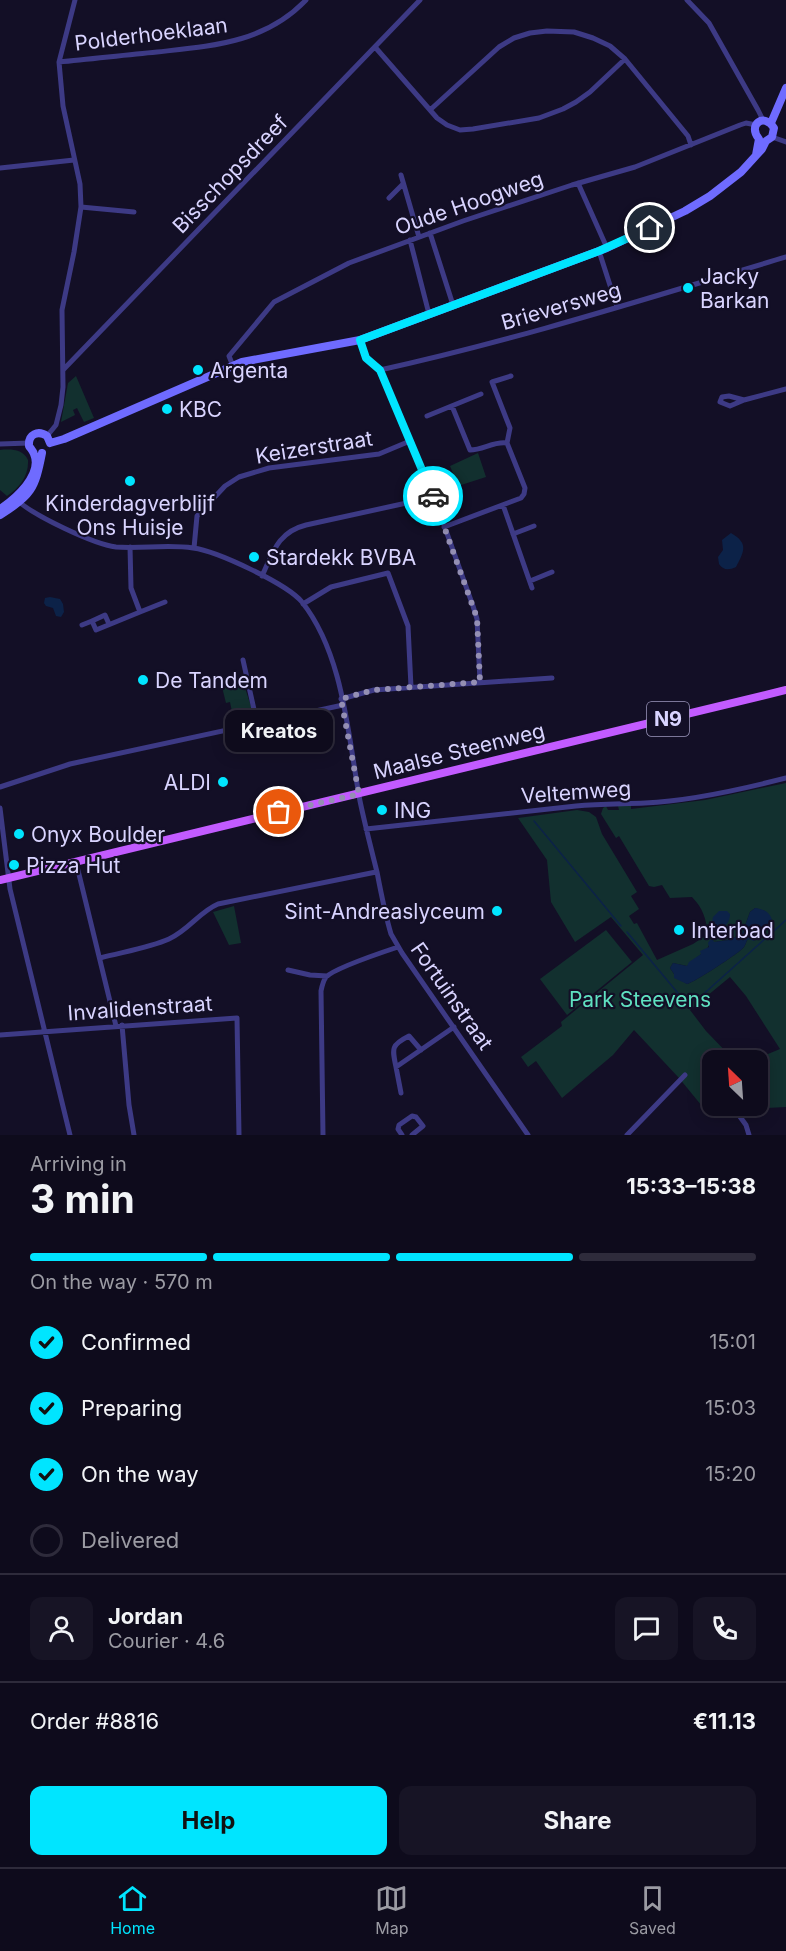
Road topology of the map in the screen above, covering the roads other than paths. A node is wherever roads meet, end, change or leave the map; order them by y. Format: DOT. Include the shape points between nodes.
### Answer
graph roads {
  1 [pos="75,0"];
  2 [pos="306,0"];
  3 [pos="420,0"];
  4 [pos="687,0"];
  5 [pos="375,47"];
  6 [pos="625,58"];
  7 [pos="60,62"];
  8 [pos="786,88"];
  9 [pos="430,110"];
  10 [pos="766,130"];
  11 [pos="786,141"];
  12 [pos="691,145"];
  13 [pos="74,160"];
  14 [pos="0,168"];
  15 [pos="401,175"];
  16 [pos="578,183"];
  17 [pos="403,184"];
  18 [pos="389,198"];
  19 [pos="81,207"];
  20 [pos="134,212"];
  21 [pos="430,233"];
  22 [pos="419,237"];
  23 [pos="410,240"];
  24 [pos="603,250"];
  25 [pos="786,257"];
  26 [pos="453,306"];
  27 [pos="617,308"];
  28 [pos="429,314"];
  29 [pos="360,340"];
  30 [pos="233,366"];
  31 [pos="63,370"];
  32 [pos="380,370"];
  33 [pos="511,376"];
  34 [pos="786,389"];
  35 [pos="481,393"];
  36 [pos="744,400"];
  37 [pos="452,406"];
  38 [pos="427,416"];
  39 [pos="56,425"];
  40 [pos="64,439"];
  41 [pos="49,440"];
  42 [pos="410,441"];
  43 [pos="507,442"];
  44 [pos="29,443"];
  45 [pos="0,444"];
  46 [pos="38,453"];
  47 [pos="434,497"];
  48 [pos="18,500"];
  49 [pos="502,505"];
  50 [pos="0,509"];
  51 [pos="0,515"];
  52 [pos="444,526"];
  53 [pos="534,526"];
  54 [pos="513,534"];
  55 [pos="130,547"];
  56 [pos="194,548"];
  57 [pos="552,572"];
  58 [pos="262,576"];
  59 [pos="530,581"];
  60 [pos="532,588"];
  61 [pos="165,602"];
  62 [pos="303,604"];
  63 [pos="140,612"];
  64 [pos="92,621"];
  65 [pos="109,624"];
  66 [pos="82,625"];
  67 [pos="243,660"];
  68 [pos="552,678"];
  69 [pos="480,682"];
  70 [pos="411,687"];
  71 [pos="786,690"];
  72 [pos="342,702"];
  73 [pos="257,723"];
  74 [pos="786,778"];
  75 [pos="0,787"];
  76 [pos="359,794"];
  77 [pos="0,808"];
  78 [pos="366,829"];
  79 [pos="76,862"];
  80 [pos="376,872"];
  81 [pos="4,879"];
  82 [pos="398,947"];
  83 [pos="100,958"];
  84 [pos="288,970"];
  85 [pos="327,976"];
  86 [pos="119,1026"];
  87 [pos="454,1027"];
  88 [pos="45,1031"];
  89 [pos="0,1035"];
  90 [pos="421,1050"];
  91 [pos="396,1067"];
  92 [pos="685,1075"];
  93 [pos="401,1093"];
  94 [pos="739,1116"];
  95 [pos="527,1134"];
  96 [pos="70,1135"];
  97 [pos="134,1135"];
  98 [pos="239,1135"];
  99 [pos="323,1135"];
  100 [pos="402,1135"];
  101 [pos="412,1135"];
  102 [pos="627,1135"];
  103 [pos="749,1135"];
  1 -- 7 [label="street"];
  2 -- 7 [label="street, Polderhoeklaan" via="277,24 226,44"];
  3 -- 5 [label="street, Bisschopsdreef"];
  4 -- 10 [label="street" via="709,23"];
  5 -- 9 [label="street"];
  5 -- 31 [label="street, Bisschopsdreef"];
  6 -- 9 [label="street" via="576,102 538,118 460,130 447,125"];
  6 -- 9 [label="street" via="610,46 574,32 530,33 499,47"];
  6 -- 12 [label="street" via="688,136"];
  7 -- 13 [label="street" via="63,106"];
  8 -- 10 [label="street"];
  10 -- 11 [label="street"];
  10 -- 12 [label="street, Oude Hoogweg" via="746,123"];
  10 -- 24 [label="street" via="756,155 729,182 699,203"];
  12 -- 16 [label="street, Oude Hoogweg" via="635,167"];
  13 -- 14 [label="street"];
  13 -- 19 [label="street"];
  15 -- 17 [label="street"];
  16 -- 21 [label="street, Oude Hoogweg"];
  16 -- 24 [label="street"];
  17 -- 18 [label="street"];
  17 -- 22 [label="street"];
  19 -- 20 [label="street"];
  19 -- 31 [label="street" via="62,309"];
  21 -- 22 [label="street, Oude Hoogweg"];
  21 -- 26 [label="street"];
  22 -- 23 [label="street, Oude Hoogweg"];
  23 -- 28 [label="street"];
  23 -- 30 [label="street, Oude Hoogweg" via="349,263 274,302 229,356"];
  24 -- 26 [label="street"];
  24 -- 27 [label="street"];
  25 -- 27 [label="street, Brieversweg"];
  26 -- 28 [label="street"];
  27 -- 32 [label="street, Brieversweg"];
  28 -- 29 [label="street"];
  29 -- 30 [label="street"];
  29 -- 32 [label="street" via="366,358"];
  30 -- 40 [label="street"];
  31 -- 39 [label="street"];
  32 -- 42 [label="street"];
  33 -- 43 [label="street" via="492,382 510,428"];
  34 -- 36 [label="street"];
  35 -- 37 [label="street"];
  37 -- 38 [label="street"];
  37 -- 43 [label="street" via="471,450"];
  39 -- 40 [label="street"];
  39 -- 41 [label="street"];
  40 -- 41 [label="street"];
  41 -- 44 [label="street" via="38,433 30,437"];
  41 -- 46 [label="street" via="48,449"];
  42 -- 47 [label="street"];
  42 -- 56 [label="street, Keizerstraat" via="379,454 269,468 239,477 197,516"];
  43 -- 49 [label="street" via="525,488 521,498"];
  44 -- 45 [label="street"];
  44 -- 46 [label="street"];
  46 -- 48 [label="street" via="39,471 32,487"];
  47 -- 52 [label="street"];
  47 -- 58 [label="street" via="289,531 280,539"];
  48 -- 50 [label="street"];
  48 -- 51 [label="street"];
  48 -- 55 [label="street" via="44,518 98,541"];
  49 -- 52 [label="street"];
  49 -- 54 [label="street"];
  52 -- 69 [label="street" via="477,618"];
  53 -- 54 [label="street"];
  54 -- 59 [label="street"];
  55 -- 56 [label="street"];
  55 -- 63 [label="street" via="132,588"];
  56 -- 58 [label="street"];
  57 -- 59 [label="street"];
  58 -- 62 [label="street" via="289,590"];
  59 -- 60 [label="street"];
  61 -- 63 [label="street"];
  62 -- 70 [label="street" via="331,587 388,573 408,626"];
  62 -- 72 [label="street, Fortuinstraat" via="328,649"];
  63 -- 65 [label="street"];
  64 -- 65 [label="street" via="96,630"];
  64 -- 65 [label="street" via="105,615"];
  64 -- 66 [label="street"];
  67 -- 73 [label="street"];
  68 -- 69 [label="street"];
  69 -- 70 [label="street"];
  70 -- 72 [label="street" via="374,690"];
  71 -- 76 [label="main road, Maalse Steenweg / N9"];
  72 -- 73 [label="street"];
  72 -- 76 [label="street, Fortuinstraat"];
  73 -- 75 [label="street" via="70,764"];
  74 -- 78 [label="street, Veltemweg" via="703,796 646,803 592,804"];
  76 -- 78 [label="street, Fortuinstraat"];
  76 -- 79 [label="main road, Maalse Steenweg / N9"];
  77 -- 81 [label="street"];
  78 -- 80 [label="street, Fortuinstraat"];
  79 -- 81 [label="main road, Maalse Steenweg / N9"];
  79 -- 83 [label="street"];
  80 -- 82 [label="street, Fortuinstraat"];
  80 -- 83 [label="street" via="218,904 168,940"];
  81 -- 88 [label="street"];
  82 -- 85 [label="street"];
  82 -- 87 [label="street, Fortuinstraat"];
  83 -- 86 [label="street"];
  84 -- 85 [label="street"];
  85 -- 99 [label="street" via="321,991"];
  86 -- 88 [label="street, Invalidenstraat"];
  86 -- 97 [label="street"];
  86 -- 98 [label="street, Invalidenstraat" via="237,1018"];
  87 -- 90 [label="street"];
  87 -- 95 [label="street, Fortuinstraat"];
  88 -- 89 [label="street, Invalidenstraat"];
  88 -- 96 [label="street"];
  90 -- 91 [label="street"];
  90 -- 91 [label="street" via="410,1036 394,1046"];
  91 -- 93 [label="street"];
  92 -- 102 [label="street"];
  94 -- 103 [label="street"];
  100 -- 101 [label="street" via="399,1125 412,1116 423,1126"];
}
